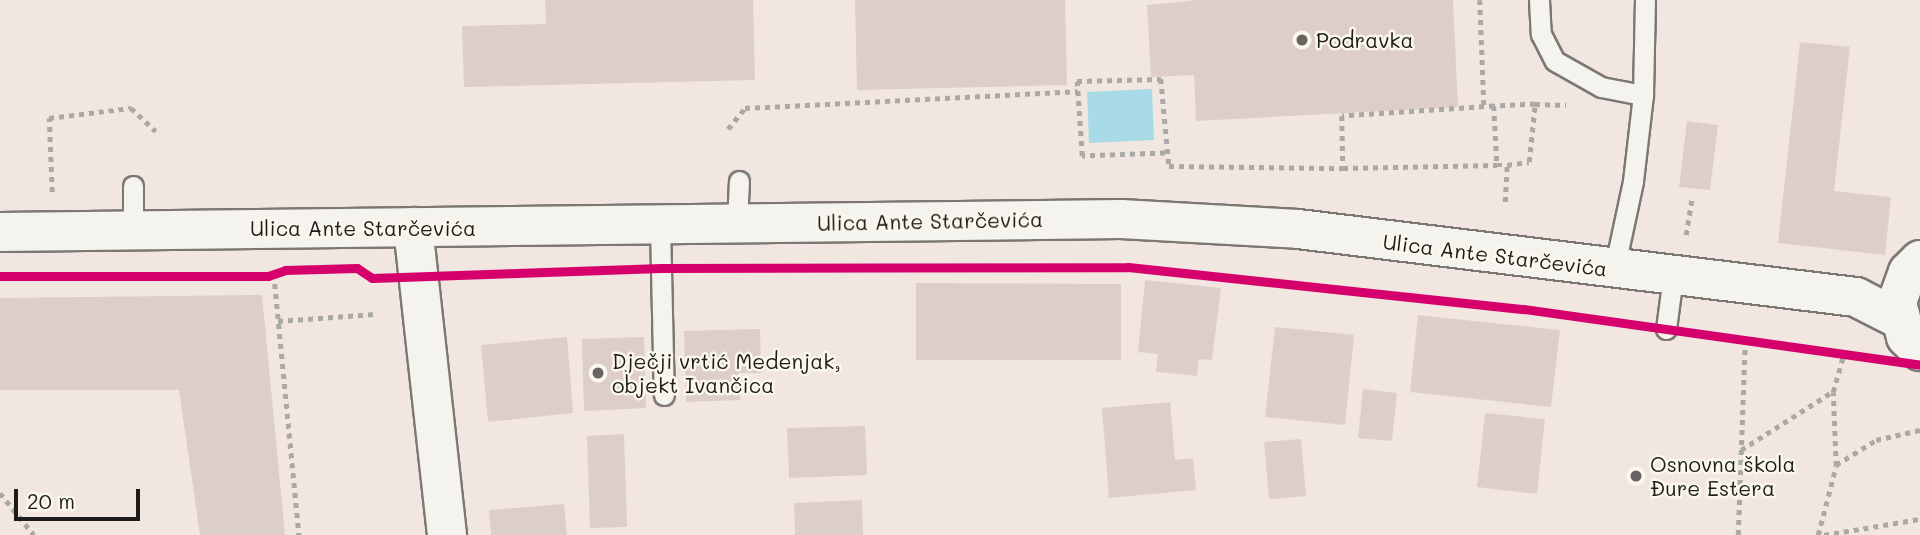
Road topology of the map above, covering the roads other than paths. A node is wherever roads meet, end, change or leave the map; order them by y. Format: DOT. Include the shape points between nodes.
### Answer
graph roads {
  1 [pos="1539,0"];
  2 [pos="1645,0"];
  3 [pos="1643,95"];
  4 [pos="739,181"];
  5 [pos="133,186"];
  6 [pos="737,223"];
  7 [pos="660,225"];
  8 [pos="413,227"];
  9 [pos="133,229"];
  10 [pos="0,232"];
  11 [pos="1614,270"];
  12 [pos="1911,271"];
  13 [pos="1673,276"];
  14 [pos="1856,298"];
  15 [pos="1899,319"];
  16 [pos="1666,329"];
  17 [pos="1920,351"];
  18 [pos="664,395"];
  19 [pos="447,535"];
  1 -- 3 [label="lane" via="1541,34 1555,61 1601,87"];
  2 -- 3 [label="lane"];
  3 -- 11 [label="lane" via="1633,181"];
  4 -- 6 [label="lane"];
  5 -- 9 [label="lane"];
  6 -- 7 [label="main road, Ulica Ante Starčevića"];
  6 -- 11 [label="main road, Ulica Ante Starčevića" via="1121,219 1216,224 1298,229"];
  7 -- 8 [label="main road, Ulica Ante Starčevića"];
  7 -- 18 [label="lane"];
  8 -- 9 [label="main road, Ulica Ante Starčevića"];
  8 -- 19 [label="main road"];
  9 -- 10 [label="main road, Ulica Ante Starčevića"];
  11 -- 13 [label="main road, Ulica Ante Starčevića"];
  12 -- 14 [label="main road"];
  12 -- 15 [label="main road" via="1897,303"];
  13 -- 14 [label="main road, Ulica Ante Starčevića"];
  13 -- 16 [label="lane"];
  14 -- 15 [label="main road"];
  15 -- 17 [label="main road" via="1906,337"];
}
